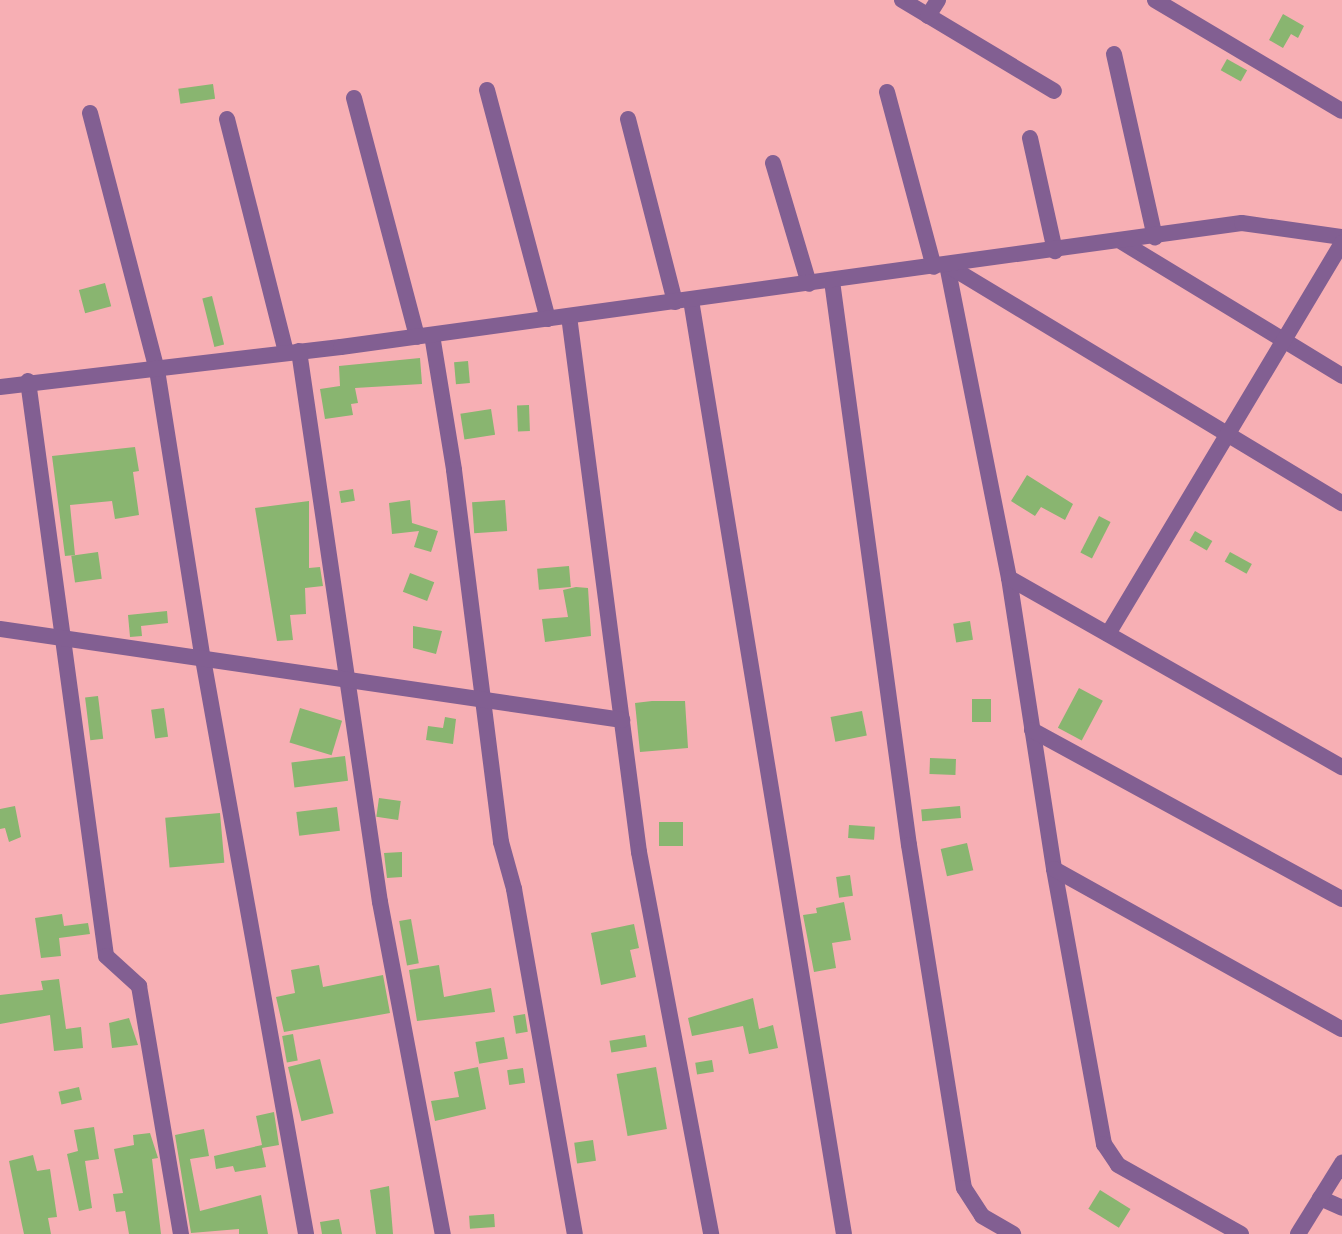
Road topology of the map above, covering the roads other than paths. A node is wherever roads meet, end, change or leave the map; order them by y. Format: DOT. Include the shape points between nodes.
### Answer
graph roads {
  1 [pos="902,0"];
  2 [pos="938,0"];
  3 [pos="1155,0"];
  4 [pos="928,16"];
  5 [pos="1114,54"];
  6 [pos="487,90"];
  7 [pos="1054,91"];
  8 [pos="887,92"];
  9 [pos="354,98"];
  10 [pos="1342,111"];
  11 [pos="90,113"];
  12 [pos="227,119"];
  13 [pos="628,119"];
  14 [pos="1030,138"];
  15 [pos="773,163"];
  16 [pos="1155,237"];
  17 [pos="1342,240"];
  18 [pos="1122,242"];
  19 [pos="1055,251"];
  20 [pos="941,266"];
  21 [pos="832,281"];
  22 [pos="809,284"];
  23 [pos="683,301"];
  24 [pos="569,316"];
  25 [pos="548,319"];
  26 [pos="424,336"];
  27 [pos="1285,341"];
  28 [pos="292,352"];
  29 [pos="157,370"];
  30 [pos="1342,376"];
  31 [pos="27,381"];
  32 [pos="0,387"];
  33 [pos="1227,434"];
  34 [pos="1342,503"];
  35 [pos="1009,578"];
  36 [pos="0,629"];
  37 [pos="1108,634"];
  38 [pos="61,637"];
  39 [pos="203,659"];
  40 [pos="349,681"];
  41 [pos="484,703"];
  42 [pos="622,720"];
  43 [pos="1032,730"];
  44 [pos="1342,767"];
  45 [pos="1054,869"];
  46 [pos="1342,899"];
  47 [pos="1342,1029"];
  48 [pos="1342,1163"];
  49 [pos="1321,1198"];
  50 [pos="1342,1208"];
  51 [pos="181,1234"];
  52 [pos="306,1234"];
  53 [pos="443,1234"];
  54 [pos="575,1234"];
  55 [pos="711,1234"];
  56 [pos="844,1234"];
  57 [pos="1013,1234"];
  58 [pos="1241,1234"];
  59 [pos="1298,1234"];
  1 -- 4 [label="street"];
  2 -- 4 [label="street"];
  3 -- 10 [label="street"];
  4 -- 7 [label="street"];
  5 -- 16 [label="street"];
  6 -- 25 [label="street"];
  8 -- 20 [label="street"];
  9 -- 26 [label="street"];
  11 -- 29 [label="street"];
  12 -- 28 [label="street"];
  13 -- 23 [label="street"];
  14 -- 19 [label="street"];
  15 -- 22 [label="street"];
  16 -- 17 [label="street" via="1241,223"];
  16 -- 18 [label="street"];
  17 -- 27 [label="street"];
  18 -- 19 [label="street"];
  18 -- 27 [label="street"];
  19 -- 20 [label="street"];
  20 -- 21 [label="street"];
  20 -- 33 [label="street"];
  20 -- 35 [label="street"];
  21 -- 22 [label="street"];
  21 -- 57 [label="street" via="909,845 964,1188 982,1216"];
  22 -- 23 [label="street"];
  23 -- 24 [label="street"];
  23 -- 56 [label="street"];
  24 -- 25 [label="street"];
  24 -- 42 [label="street"];
  25 -- 26 [label="street"];
  26 -- 28 [label="street"];
  26 -- 41 [label="street"];
  27 -- 30 [label="street"];
  27 -- 33 [label="street"];
  28 -- 29 [label="street"];
  28 -- 40 [label="street"];
  29 -- 31 [label="street"];
  29 -- 39 [label="street"];
  31 -- 32 [label="street"];
  31 -- 38 [label="street"];
  33 -- 34 [label="street"];
  33 -- 37 [label="street"];
  35 -- 37 [label="street"];
  35 -- 43 [label="street"];
  36 -- 38 [label="street"];
  37 -- 44 [label="street"];
  38 -- 39 [label="street"];
  38 -- 51 [label="street" via="106,956 139,986"];
  39 -- 40 [label="street"];
  39 -- 52 [label="street"];
  40 -- 41 [label="street"];
  40 -- 53 [label="street" via="380,902"];
  41 -- 42 [label="street"];
  41 -- 54 [label="street" via="501,842 514,889"];
  42 -- 55 [label="street" via="639,852"];
  43 -- 45 [label="street"];
  43 -- 46 [label="street"];
  45 -- 47 [label="street"];
  45 -- 58 [label="street" via="1104,1143 1118,1165"];
  48 -- 49 [label="street"];
  49 -- 50 [label="street"];
  49 -- 59 [label="street"];
}
